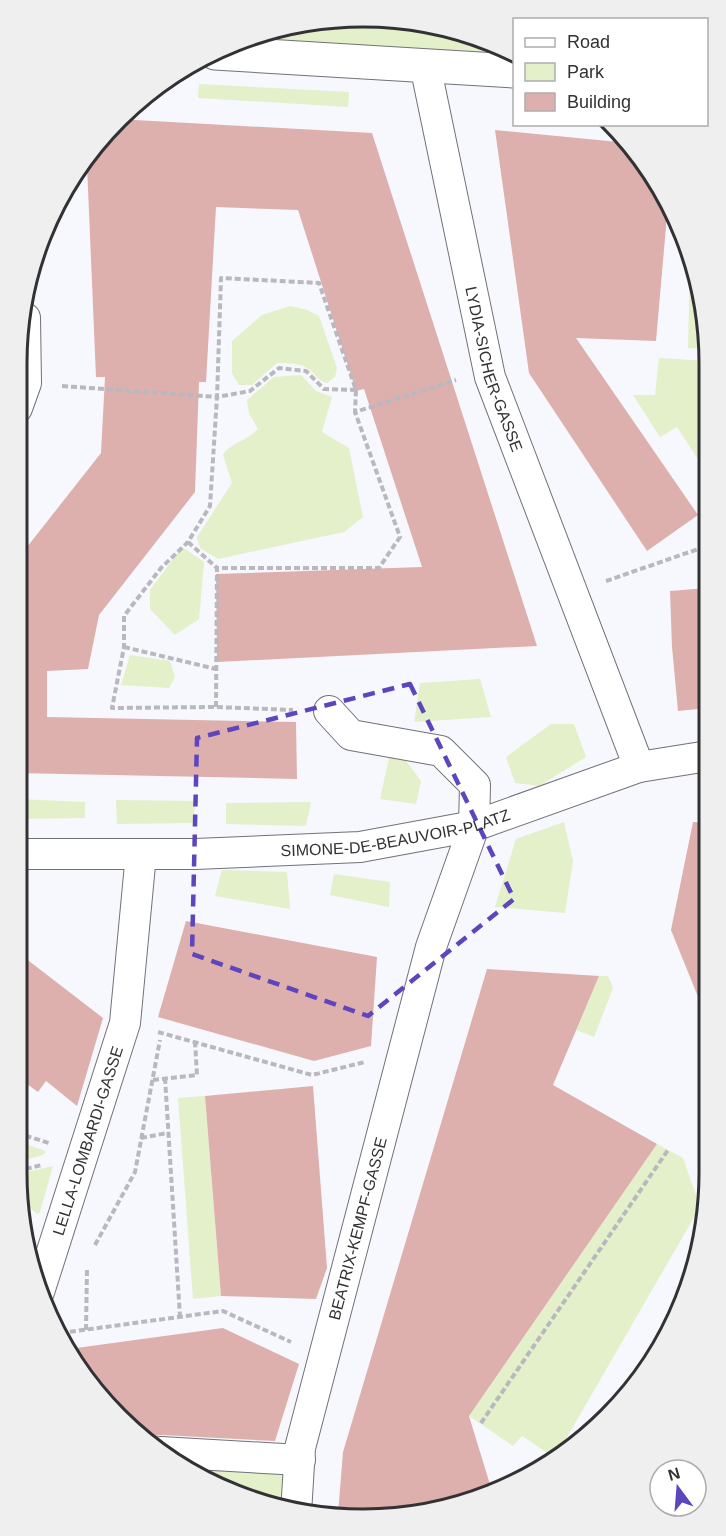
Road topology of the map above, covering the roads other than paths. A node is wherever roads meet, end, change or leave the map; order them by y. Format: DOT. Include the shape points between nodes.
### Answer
graph roads {
  1 [pos="232,54"];
  2 [pos="425,65"];
  3 [pos="513,70"];
  4 [pos="329,711"];
  5 [pos="699,757"];
  6 [pos="639,767"];
  7 [pos="474,826"];
  8 [pos="27,854"];
  9 [pos="141,854"];
  10 [pos="44,1277"];
  11 [pos="178,1453"];
  12 [pos="300,1460"];
  13 [pos="297,1503"];
  1 -- 2 [label="street"];
  2 -- 3 [label="street"];
  2 -- 6 [label="street, LYDIA-SICHER-GASSE" via="488,369"];
  4 -- 7 [label="street, BEATRIX-KEMPF-GASSE" via="351,735 441,751 475,785"];
  5 -- 6 [label="street, SIMONE-DE-BEAUVOIR-PLATZ"];
  6 -- 7 [label="street, SIMONE-DE-BEAUVOIR-PLATZ"];
  7 -- 9 [label="street, SIMONE-DE-BEAUVOIR-PLATZ" via="360,848"];
  7 -- 12 [label="street, BEATRIX-KEMPF-GASSE" via="431,947"];
  8 -- 9 [label="street, SIMONE-DE-BEAUVOIR-PLATZ"];
  9 -- 10 [label="street, LELLA-LOMBARDI-GASSE" via="125,1023"];
  11 -- 12 [label="street"];
  12 -- 13 [label="street, BEATRIX-KEMPF-GASSE"];
}
